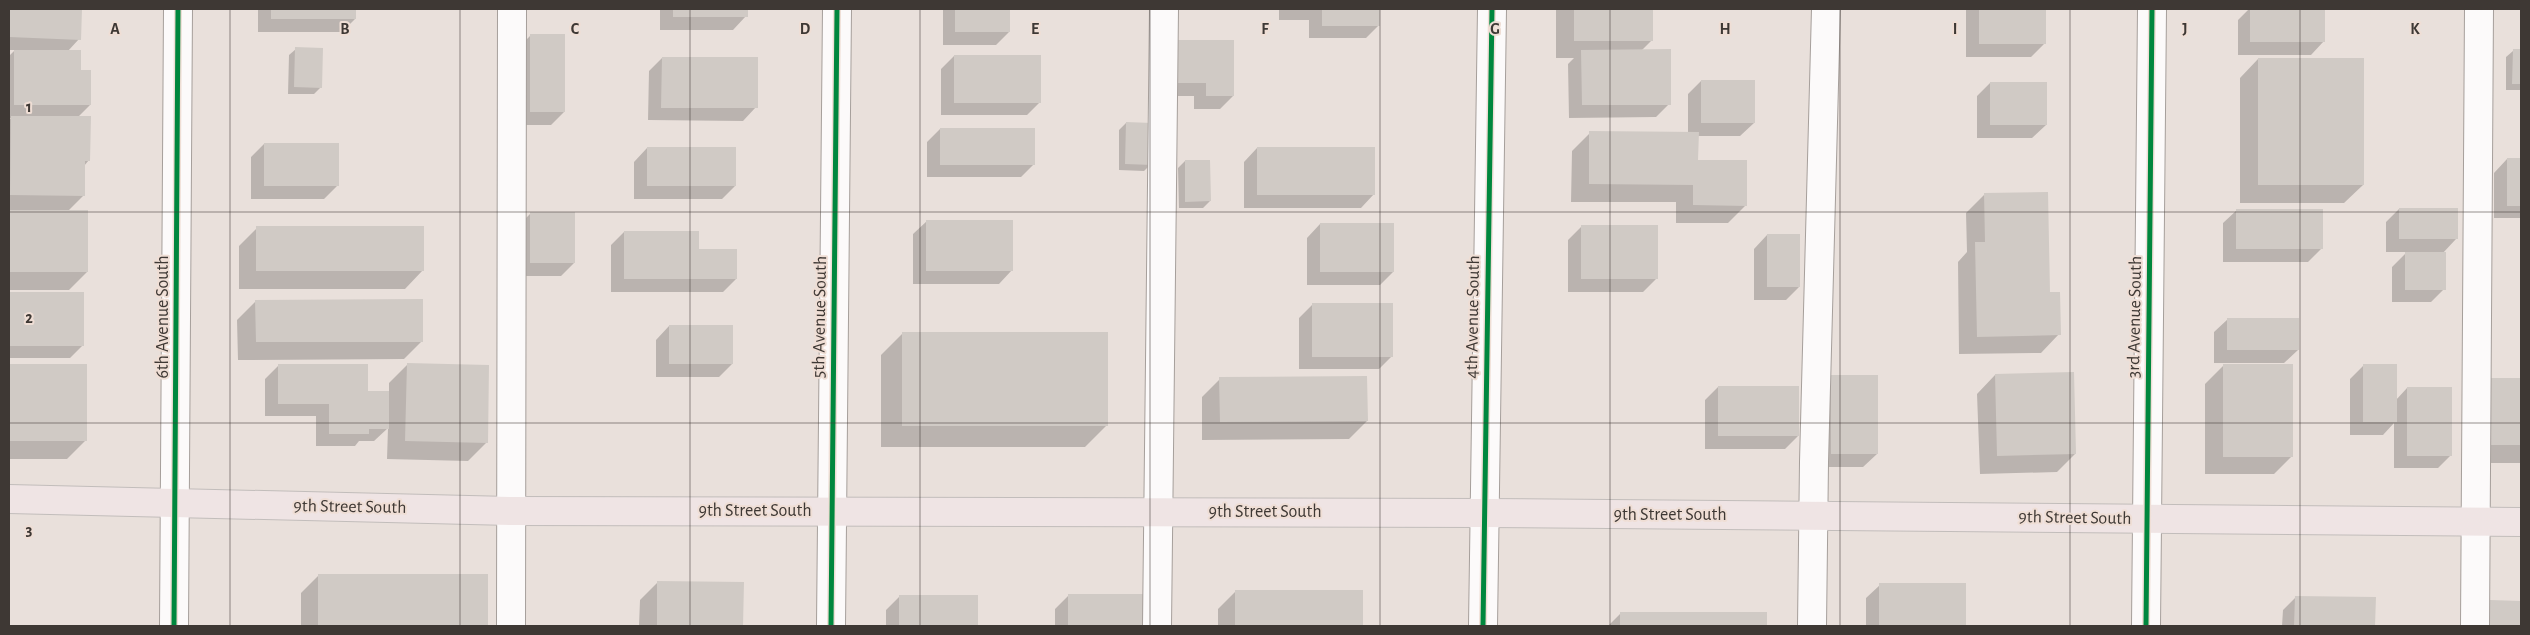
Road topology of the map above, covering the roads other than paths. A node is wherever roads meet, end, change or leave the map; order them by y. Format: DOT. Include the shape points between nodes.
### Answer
graph roads {
  1 [pos="178,9"];
  2 [pos="512,9"];
  3 [pos="837,9"];
  4 [pos="1164,9"];
  5 [pos="1492,9"];
  6 [pos="1826,9"];
  7 [pos="2152,9"];
  8 [pos="2478,9"];
  9 [pos="9,499"];
  10 [pos="176,503"];
  11 [pos="512,510"];
  12 [pos="831,512"];
  13 [pos="1158,512"];
  14 [pos="1484,513"];
  15 [pos="1813,516"];
  16 [pos="2146,519"];
  17 [pos="2476,522"];
  18 [pos="2521,522"];
  19 [pos="174,626"];
  20 [pos="510,626"];
  21 [pos="831,626"];
  22 [pos="1157,626"];
  23 [pos="1483,626"];
  24 [pos="1812,626"];
  25 [pos="2146,626"];
  26 [pos="2475,626"];
  1 -- 10 [label="street, 6th Avenue South"];
  2 -- 11 [label="street"];
  3 -- 12 [label="street, 5th Avenue South"];
  4 -- 13 [label="street"];
  5 -- 14 [label="street, 4th Avenue South"];
  6 -- 15 [label="street"];
  7 -- 16 [label="street, 3rd Avenue South"];
  8 -- 17 [label="street"];
  9 -- 10 [label="main road, 9th Street South"];
  10 -- 11 [label="main road, 9th Street South"];
  10 -- 19 [label="street, 6th Avenue South"];
  11 -- 12 [label="main road, 9th Street South"];
  11 -- 20 [label="street"];
  12 -- 13 [label="main road, 9th Street South"];
  12 -- 21 [label="street, 5th Avenue South"];
  13 -- 14 [label="main road, 9th Street South"];
  13 -- 22 [label="street"];
  14 -- 15 [label="main road, 9th Street South"];
  14 -- 23 [label="street, 4th Avenue South"];
  15 -- 16 [label="main road, 9th Street South"];
  15 -- 24 [label="street"];
  16 -- 17 [label="main road, 9th Street South"];
  16 -- 25 [label="street, 3rd Avenue South"];
  17 -- 18 [label="main road, 9th Street South"];
  17 -- 26 [label="street"];
}
